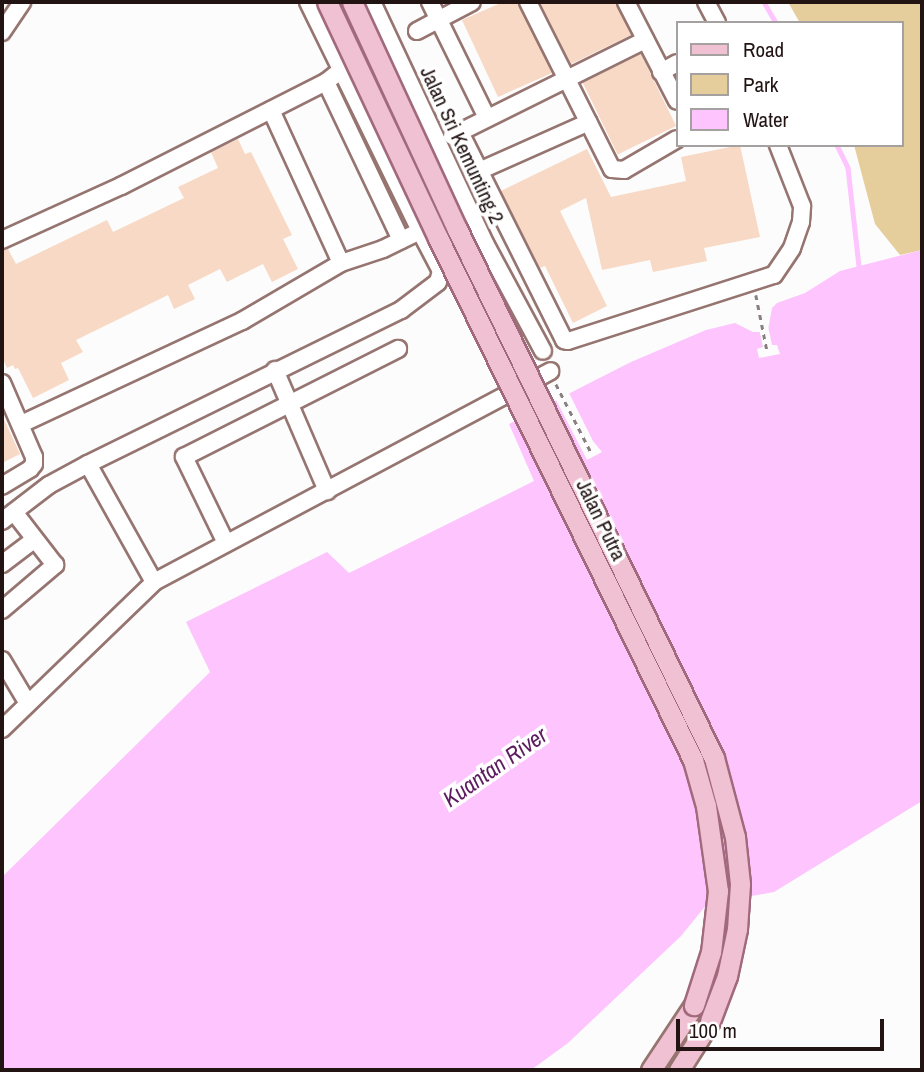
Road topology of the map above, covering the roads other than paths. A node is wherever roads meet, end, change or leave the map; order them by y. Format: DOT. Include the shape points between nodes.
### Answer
graph roads {
  1 [pos="22,2"];
  2 [pos="308,2"];
  3 [pos="327,2"];
  4 [pos="352,2"];
  5 [pos="372,2"];
  6 [pos="430,2"];
  7 [pos="470,2"];
  8 [pos="528,2"];
  9 [pos="626,2"];
  10 [pos="706,2"];
  11 [pos="439,19"];
  12 [pos="716,21"];
  13 [pos="417,31"];
  14 [pos="2,32"];
  15 [pos="645,40"];
  16 [pos="676,64"];
  17 [pos="340,71"];
  18 [pos="661,72"];
  19 [pos="567,79"];
  20 [pos="326,82"];
  21 [pos="676,99"];
  22 [pos="271,110"];
  23 [pos="487,118"];
  24 [pos="589,122"];
  25 [pos="460,132"];
  26 [pos="676,140"];
  27 [pos="438,143"];
  28 [pos="779,147"];
  29 [pos="479,170"];
  30 [pos="420,231"];
  31 [pos="2,240"];
  32 [pos="401,240"];
  33 [pos="486,245"];
  34 [pos="341,263"];
  35 [pos="480,265"];
  36 [pos="441,271"];
  37 [pos="510,286"];
  38 [pos="564,340"];
  39 [pos="541,346"];
  40 [pos="398,349"];
  41 [pos="275,370"];
  42 [pos="2,383"];
  43 [pos="290,402"];
  44 [pos="21,424"];
  45 [pos="88,464"];
  46 [pos="2,486"];
  47 [pos="327,491"];
  48 [pos="8,517"];
  49 [pos="34,540"];
  50 [pos="226,543"];
  51 [pos="2,564"];
  52 [pos="154,582"];
  53 [pos="2,610"];
  54 [pos="2,660"];
  55 [pos="27,702"];
  56 [pos="2,729"];
  57 [pos="651,1070"];
  58 [pos="679,1070"];
  1 -- 14 [label="street"];
  2 -- 17 [label="street"];
  3 -- 57 [label="main road, Jalan Putra, bridge" via="693,760 706,806 718,891 711,952 694,1004"];
  4 -- 58 [label="main road, Jalan Putra, bridge" via="462,241 714,758 735,837 740,884 737,929 727,976 710,1021"];
  5 -- 27 [label="street, Jalan Sri Kemunting 2"];
  6 -- 11 [label="street"];
  7 -- 11 [label="street"];
  8 -- 19 [label="street"];
  9 -- 15 [label="street"];
  10 -- 12 [label="street"];
  11 -- 13 [label="street"];
  11 -- 23 [label="street"];
  15 -- 18 [label="street"];
  15 -- 19 [label="street"];
  16 -- 18 [label="street"];
  17 -- 20 [label="street"];
  17 -- 30 [label="street"];
  18 -- 21 [label="street"];
  19 -- 23 [label="street"];
  19 -- 24 [label="street"];
  20 -- 22 [label="street"];
  20 -- 32 [label="street"];
  22 -- 31 [label="street"];
  22 -- 34 [label="street"];
  23 -- 25 [label="street"];
  24 -- 26 [label="street" via="617,171"];
  24 -- 29 [label="street"];
  25 -- 27 [label="street"];
  25 -- 29 [label="street"];
  27 -- 33 [label="street, Jalan Sri Kemunting 2"];
  28 -- 38 [label="street" via="802,206 792,248 774,275"];
  29 -- 38 [label="street"];
  30 -- 32 [label="street"];
  30 -- 36 [label="street"];
  32 -- 34 [label="street"];
  33 -- 35 [label="street, Jalan Sri Kemunting 2"];
  33 -- 37 [label="street"];
  34 -- 44 [label="street" via="242,321"];
  35 -- 36 [label="street" via="462,275"];
  35 -- 37 [label="street"];
  36 -- 41 [label="street" via="438,282 401,310"];
  37 -- 39 [label="street"];
  38 -- 39 [label="street"];
  39 -- 47 [label="street" via="551,374"];
  40 -- 43 [label="street"];
  41 -- 43 [label="street"];
  41 -- 45 [label="street"];
  42 -- 44 [label="street"];
  43 -- 47 [label="street"];
  43 -- 50 [label="street" via="184,457"];
  44 -- 46 [label="street" via="34,464"];
  45 -- 48 [label="street" via="49,485"];
  45 -- 52 [label="street"];
  47 -- 50 [label="street"];
  48 -- 49 [label="street"];
  49 -- 51 [label="street"];
  49 -- 53 [label="street" via="55,565"];
  50 -- 52 [label="street"];
  52 -- 55 [label="street"];
  54 -- 55 [label="street"];
  55 -- 56 [label="street"];
}
